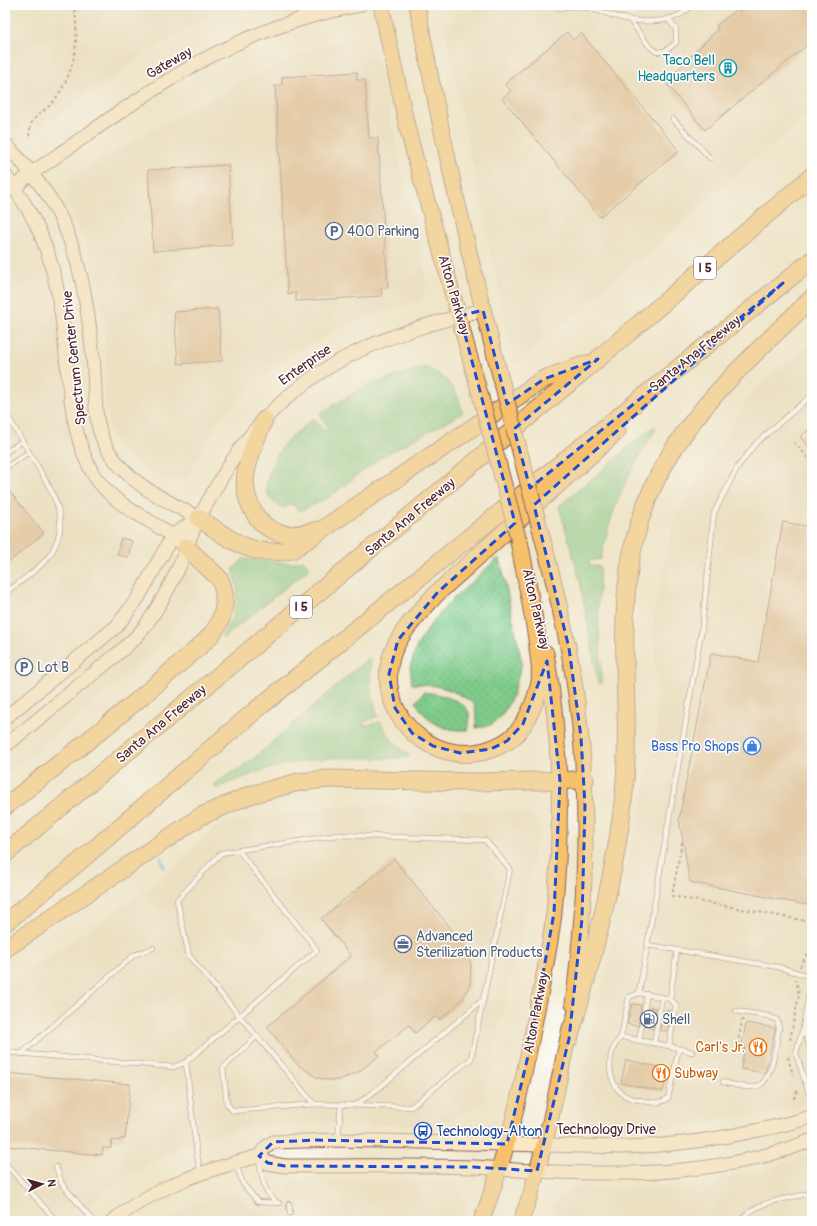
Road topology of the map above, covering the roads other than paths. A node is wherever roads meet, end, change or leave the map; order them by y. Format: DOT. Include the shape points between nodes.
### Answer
graph roads {
  1 [pos="360,5"];
  2 [pos="381,5"];
  3 [pos="417,5"];
  4 [pos="692,5"];
  5 [pos="559,8"];
  6 [pos="668,19"];
  7 [pos="630,20"];
  8 [pos="673,119"];
  9 [pos="5,143"];
  10 [pos="710,158"];
  11 [pos="30,174"];
  12 [pos="5,176"];
  13 [pos="812,176"];
  14 [pos="9,192"];
  15 [pos="812,260"];
  16 [pos="783,283"];
  17 [pos="812,298"];
  18 [pos="483,310"];
  19 [pos="460,316"];
  20 [pos="598,360"];
  21 [pos="812,394"];
  22 [pos="5,412"];
  23 [pos="264,420"];
  24 [pos="22,441"];
  25 [pos="28,452"];
  26 [pos="5,453"];
  27 [pos="5,468"];
  28 [pos="199,518"];
  29 [pos="325,529"];
  30 [pos="172,535"];
  31 [pos="519,541"];
  32 [pos="186,548"];
  33 [pos="5,593"];
  34 [pos="5,718"];
  35 [pos="5,746"];
  36 [pos="584,780"];
  37 [pos="560,781"];
  38 [pos="5,807"];
  39 [pos="239,851"];
  40 [pos="5,854"];
  41 [pos="5,923"];
  42 [pos="648,945"];
  43 [pos="153,948"];
  44 [pos="5,949"];
  45 [pos="677,950"];
  46 [pos="812,977"];
  47 [pos="639,993"];
  48 [pos="647,994"];
  49 [pos="662,997"];
  50 [pos="484,999"];
  51 [pos="670,999"];
  52 [pos="736,1011"];
  53 [pos="239,1016"];
  54 [pos="803,1028"];
  55 [pos="256,1037"];
  56 [pos="621,1038"];
  57 [pos="569,1040"];
  58 [pos="639,1041"];
  59 [pos="654,1043"];
  60 [pos="669,1046"];
  61 [pos="679,1048"];
  62 [pos="5,1052"];
  63 [pos="692,1052"];
  64 [pos="21,1054"];
  65 [pos="812,1054"];
  66 [pos="186,1062"];
  67 [pos="722,1082"];
  68 [pos="812,1096"];
  69 [pos="314,1104"];
  70 [pos="341,1105"];
  71 [pos="356,1106"];
  72 [pos="812,1116"];
  73 [pos="338,1140"];
  74 [pos="812,1140"];
  75 [pos="507,1144"];
  76 [pos="544,1145"];
  77 [pos="259,1156"];
  78 [pos="235,1162"];
  79 [pos="5,1163"];
  80 [pos="56,1167"];
  81 [pos="500,1168"];
  82 [pos="537,1171"];
  83 [pos="200,1173"];
  84 [pos="812,1193"];
  85 [pos="289,1204"];
  86 [pos="290,1213"];
  87 [pos="52,1216"];
  88 [pos="93,1221"];
  89 [pos="113,1221"];
  90 [pos="481,1221"];
  91 [pos="521,1221"];
  92 [pos="741,1221"];
  1 -- 11 [label="street, Gateway" via="294,21 233,45 170,79"];
  2 -- 19 [label="main road, Alton Parkway" via="408,130"];
  3 -- 18 [label="main road, Alton Parkway" via="438,116"];
  4 -- 6 [label="lane" via="680,15"];
  5 -- 7 [label="lane" via="586,7"];
  6 -- 7 [label="lane"];
  6 -- 7 [label="lane" via="676,29 676,43 665,51 657,52 649,46"];
  8 -- 10 [label="lane"];
  9 -- 11 [label="street, Spectrum Center Drive"];
  11 -- 14 [label="street, Gateway"];
  11 -- 28 [label="street, Spectrum Center Drive" via="57,212 80,273 92,345 96,424 101,437 116,461 135,480 168,502"];
  12 -- 14 [label="street, Spectrum Center Drive"];
  13 -- 20 [label="highway, Santa Ana Freeway / I 5"];
  14 -- 30 [label="street, Spectrum Center Drive" via="37,226 52,270 61,310 77,430 84,455 96,478 114,498"];
  15 -- 16 [label="highway, Santa Ana Freeway"];
  16 -- 31 [label="highway" via="465,567 412,620 398,640 392,655 389,686 396,708 412,733 445,751 471,753 499,746 515,735 534,701 541,669"];
  16 -- 41 [label="highway, Santa Ana Freeway" via="256,710"];
  17 -- 57 [label="highway" via="727,381 685,433 658,476 638,523 626,584 626,763 623,801 597,936"];
  18 -- 19 [label="street, Enterprise"];
  18 -- 36 [label="main road, Alton Parkway, bridge" via="569,648"];
  19 -- 23 [label="street, Enterprise" via="432,323 341,359 295,389"];
  19 -- 31 [label="main road, Alton Parkway, bridge"];
  20 -- 29 [label="highway" via="544,379"];
  20 -- 40 [label="highway, Santa Ana Freeway / I 5"];
  21 -- 42 [label="lane" via="756,443 737,468 714,513 702,627"];
  22 -- 24 [label="lane"];
  23 -- 28 [label="street, Enterprise" via="240,450"];
  23 -- 29 [label="highway" via="246,475 246,491 250,506 263,523 280,533 300,534"];
  24 -- 25 [label="lane"];
  24 -- 26 [label="lane"];
  25 -- 27 [label="lane"];
  25 -- 33 [label="lane" via="54,494 61,530 57,544 48,558"];
  28 -- 29 [label="highway" via="236,544 255,551 275,554 292,550"];
  28 -- 30 [label="street"];
  28 -- 32 [label="street, Enterprise"];
  30 -- 32 [label="street, Spectrum Center Drive"];
  30 -- 34 [label="street" via="138,598 117,626"];
  31 -- 37 [label="main road, Alton Parkway" via="550,674"];
  32 -- 35 [label="street, Enterprise" via="179,568 136,636"];
  32 -- 38 [label="highway" via="222,584 225,595 224,607 216,628 209,638 163,679"];
  36 -- 37 [label="highway"];
  36 -- 57 [label="main road, Alton Parkway" via="582,918"];
  37 -- 44 [label="highway" via="327,779 299,782 250,795 201,816"];
  37 -- 75 [label="main road, Alton Parkway" via="554,913 528,1056"];
  39 -- 50 [label="lane" via="338,835 485,840 510,869"];
  39 -- 53 [label="lane" via="221,853 177,900 189,956"];
  39 -- 53 [label="lane" via="317,950"];
  42 -- 45 [label="lane"];
  42 -- 47 [label="lane"];
  43 -- 64 [label="lane" via="134,955"];
  45 -- 46 [label="lane" via="778,967"];
  45 -- 51 [label="lane"];
  46 -- 54 [label="lane"];
  47 -- 48 [label="lane"];
  47 -- 56 [label="lane" via="629,997"];
  48 -- 49 [label="lane"];
  48 -- 58 [label="lane"];
  49 -- 51 [label="lane"];
  49 -- 59 [label="lane"];
  50 -- 71 [label="lane"];
  50 -- 71 [label="lane" via="471,1059 411,1107"];
  51 -- 60 [label="lane" via="676,1005"];
  52 -- 67 [label="lane" via="777,1020 779,1026 769,1077 761,1085 754,1087"];
  53 -- 55 [label="lane"];
  53 -- 66 [label="lane"];
  54 -- 65 [label="lane"];
  54 -- 68 [label="lane" via="796,1053 808,1091"];
  55 -- 69 [label="lane"];
  55 -- 69 [label="lane" via="223,1068 227,1104 233,1111"];
  56 -- 58 [label="lane"];
  56 -- 61 [label="lane" via="613,1047 610,1066 610,1075 614,1083 624,1095 655,1103 668,1098"];
  57 -- 76 [label="main road, Alton Parkway"];
  58 -- 59 [label="lane"];
  59 -- 60 [label="lane"];
  60 -- 61 [label="lane"];
  61 -- 63 [label="lane"];
  62 -- 64 [label="lane"];
  64 -- 66 [label="lane" via="174,1067"];
  66 -- 83 [label="lane"];
  69 -- 70 [label="lane"];
  70 -- 71 [label="lane"];
  70 -- 73 [label="lane"];
  72 -- 76 [label="street, Technology Drive" via="741,1134 688,1143 622,1147"];
  73 -- 75 [label="street, Technology Drive"];
  73 -- 77 [label="street, Technology Drive" via="273,1142"];
  74 -- 82 [label="street" via="746,1160 670,1171"];
  75 -- 76 [label="street, Technology Drive"];
  75 -- 81 [label="main road, Alton Parkway"];
  76 -- 82 [label="main road, Alton Parkway"];
  77 -- 78 [label="street"];
  77 -- 78 [label="lane" via="265,1189 270,1197 280,1204 258,1202 243,1184"];
  77 -- 81 [label="street" via="268,1163 285,1166"];
  78 -- 83 [label="street"];
  79 -- 87 [label="lane"];
  80 -- 88 [label="lane" via="62,1184"];
  81 -- 82 [label="street"];
  81 -- 90 [label="main road, Alton Parkway"];
  82 -- 91 [label="main road, Alton Parkway"];
  83 -- 89 [label="street" via="144,1200"];
  84 -- 92 [label="lane" via="758,1206"];
  85 -- 86 [label="lane"];
}
